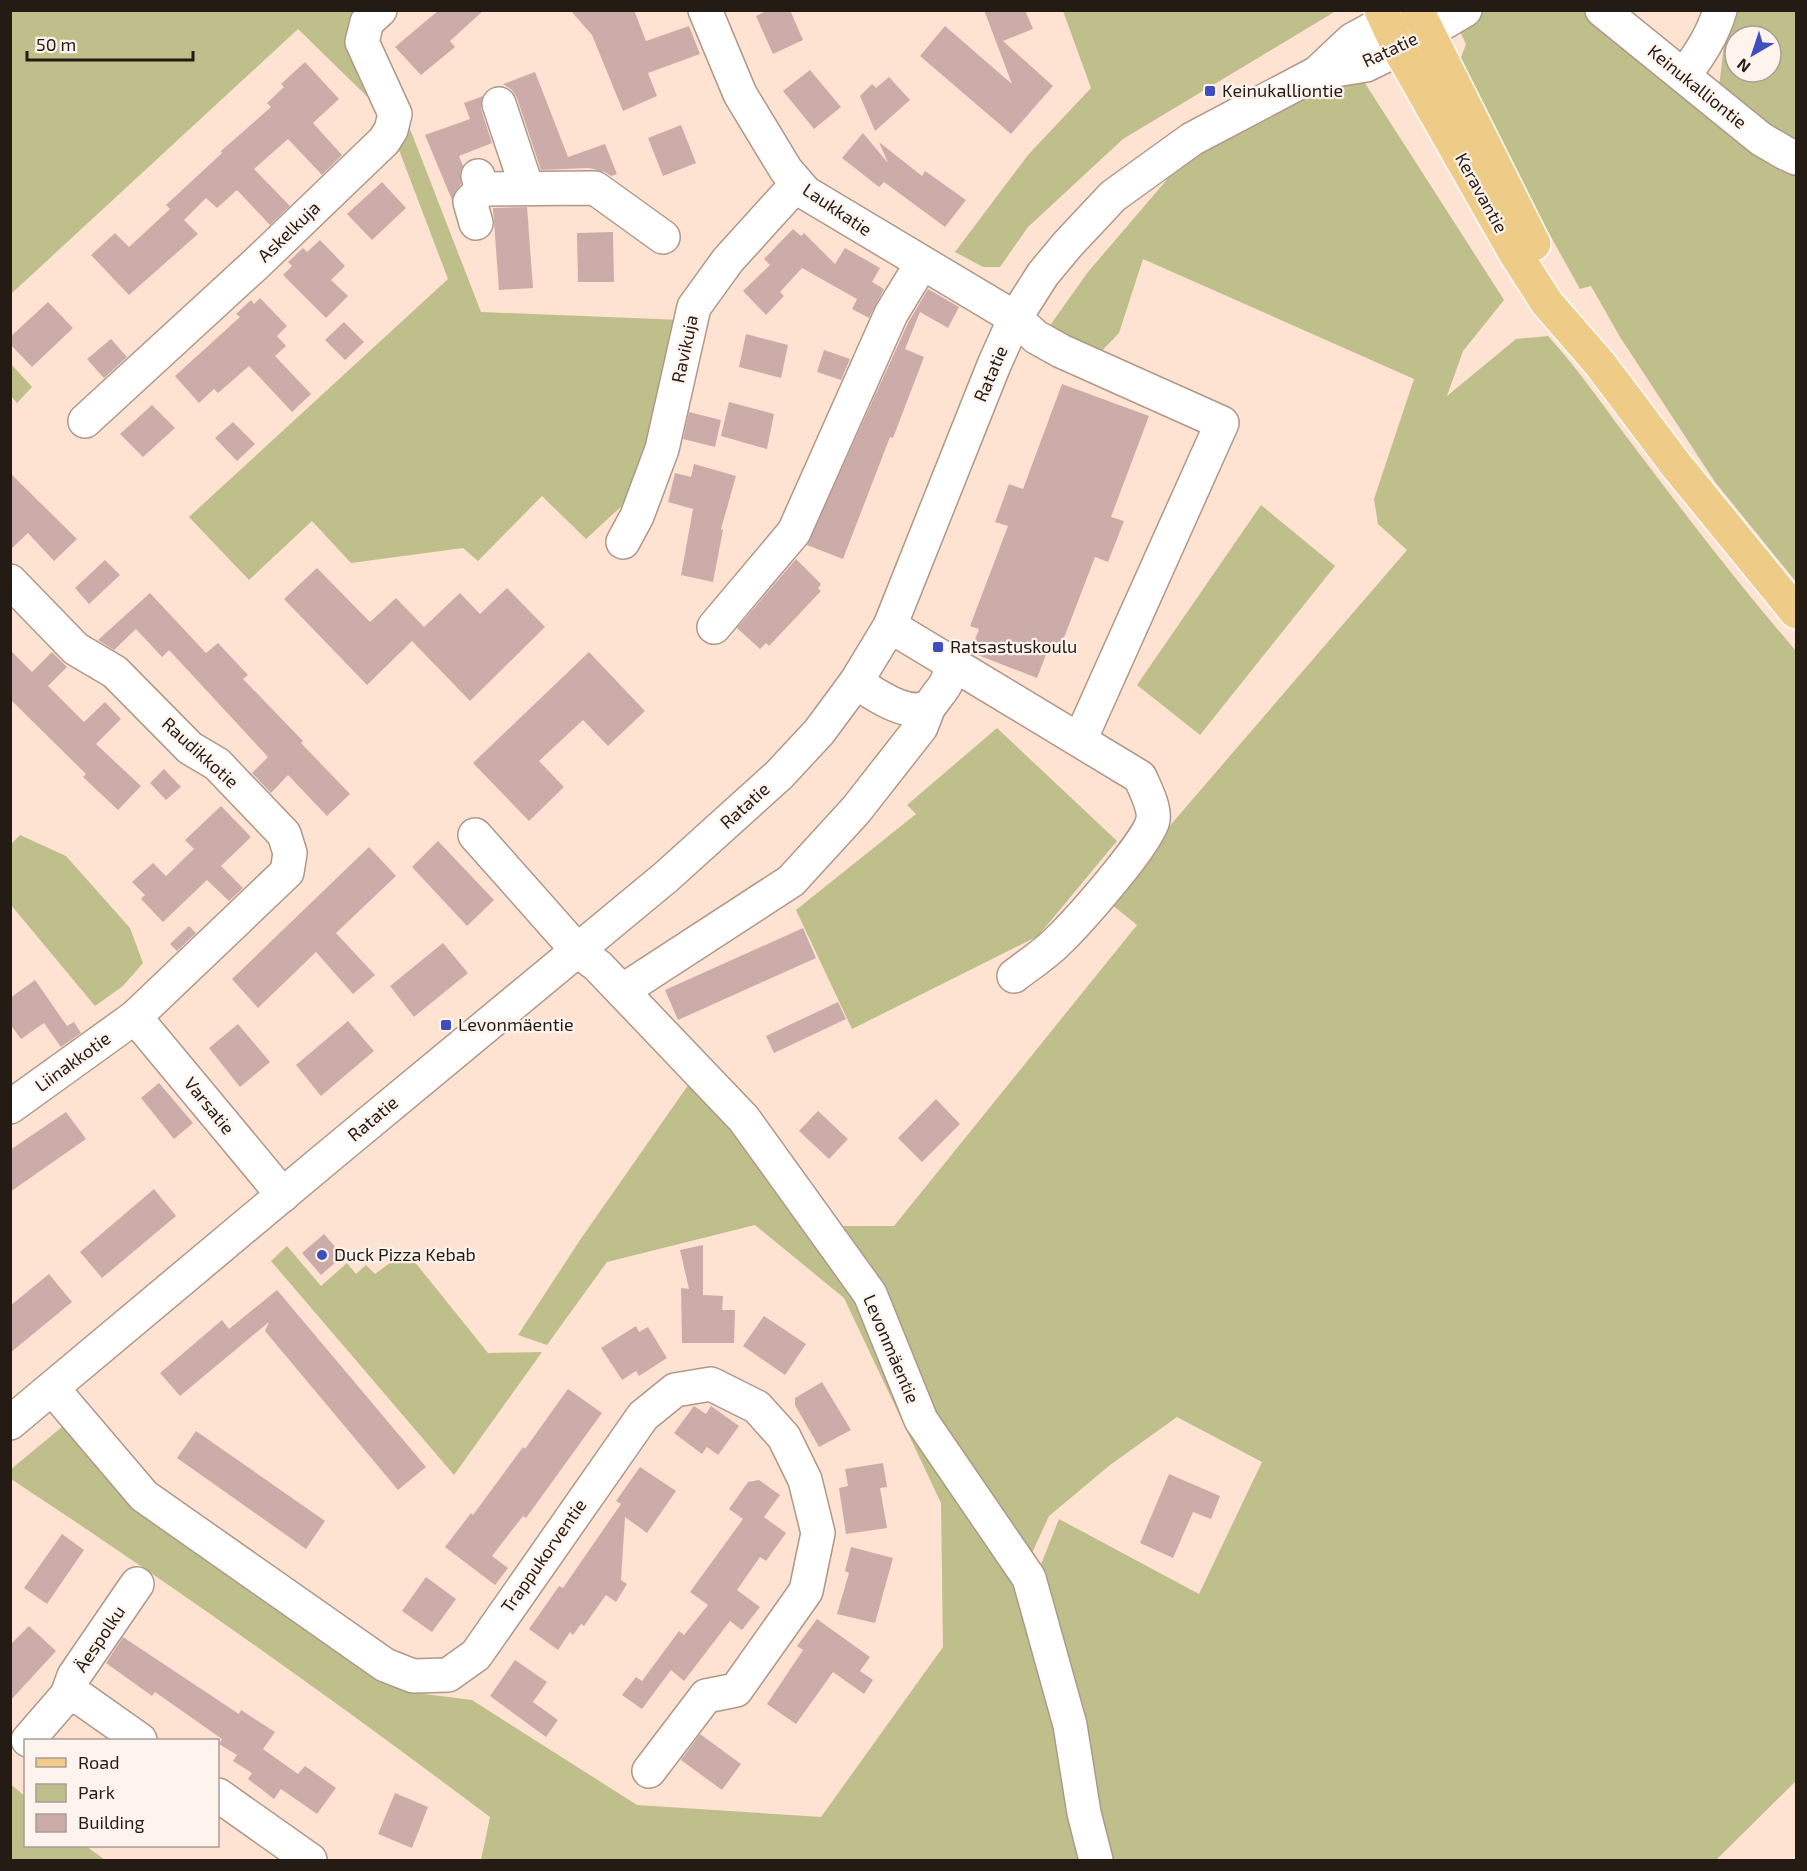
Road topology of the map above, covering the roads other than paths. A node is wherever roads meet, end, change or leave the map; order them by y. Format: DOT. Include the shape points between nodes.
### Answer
graph roads {
  1 [pos="380,10"];
  2 [pos="1465,10"];
  3 [pos="1602,10"];
  4 [pos="1720,10"];
  5 [pos="709,12"];
  6 [pos="1403,22"];
  7 [pos="1684,76"];
  8 [pos="499,104"];
  9 [pos="1797,158"];
  10 [pos="797,183"];
  11 [pos="527,188"];
  12 [pos="476,223"];
  13 [pos="663,237"];
  14 [pos="922,263"];
  15 [pos="1016,318"];
  16 [pos="85,422"];
  17 [pos="623,542"];
  18 [pos="10,580"];
  19 [pos="1797,612"];
  20 [pos="890,626"];
  21 [pos="714,627"];
  22 [pos="948,661"];
  23 [pos="856,682"];
  24 [pos="929,706"];
  25 [pos="1080,740"];
  26 [pos="475,835"];
  27 [pos="577,950"];
  28 [pos="1014,976"];
  29 [pos="622,991"];
  30 [pos="135,1017"];
  31 [pos="10,1107"];
  32 [pos="283,1196"];
  33 [pos="52,1388"];
  34 [pos="10,1423"];
  35 [pos="137,1584"];
  36 [pos="67,1695"];
  37 [pos="29,1739"];
  38 [pos="139,1739"];
  39 [pos="24,1744"];
  40 [pos="10,1760"];
  41 [pos="649,1771"];
  42 [pos="219,1796"];
  43 [pos="310,1860"];
  44 [pos="1096,1860"];
  1 -- 16 [label="street, Askelkuja" via="367,22 362,42 395,114 384,141"];
  2 -- 6 [label="street"];
  3 -- 7 [label="street, Keinukalliontie"];
  4 -- 7 [label="street" via="1704,47"];
  5 -- 10 [label="street, Laukkatie" via="735,86"];
  6 -- 15 [label="street, Ratatie" via="1352,40 1317,74 1192,139 1113,196 1043,274"];
  6 -- 19 [label="main road, Keravantie" via="1600,364 1676,465"];
  7 -- 9 [label="street, Keinukalliontie" via="1761,139"];
  8 -- 11 [label="street"];
  10 -- 14 [label="street, Laukkatie" via="806,193"];
  10 -- 17 [label="street, Ravikuja" via="728,260 694,307 662,448 638,516"];
  11 -- 12 [label="street" via="480,183 470,202"];
  11 -- 13 [label="street" via="595,188"];
  14 -- 15 [label="street, Laukkatie"];
  14 -- 21 [label="street" via="891,314 794,532"];
  15 -- 20 [label="street, Ratatie"];
  15 -- 25 [label="street, Laukkatie" via="1036,337 1061,351 1222,423"];
  18 -- 30 [label="street, Raudikkotie" via="76,649 115,672 189,748 217,764 284,834 290,853 287,872"];
  20 -- 22 [label="street"];
  20 -- 23 [label="street, Ratatie"];
  22 -- 24 [label="street" via="948,682"];
  22 -- 25 [label="street"];
  23 -- 24 [label="street" via="885,702 917,709"];
  23 -- 27 [label="street, Ratatie" via="819,732 778,775 666,877"];
  24 -- 29 [label="street" via="921,727 856,810 791,881"];
  25 -- 28 [label="street" via="1140,777 1154,818 1147,836 1094,901 1056,943"];
  26 -- 27 [label="street, Levonmäentie"];
  27 -- 29 [label="street, Levonmäentie"];
  27 -- 32 [label="street, Ratatie"];
  29 -- 44 [label="street, Levonmäentie" via="744,1119 870,1294 921,1420 1029,1578 1070,1725"];
  30 -- 31 [label="street, Liinakkotie"];
  30 -- 32 [label="street, Varsatie"];
  32 -- 33 [label="street, Ratatie"];
  33 -- 34 [label="street, Ratatie"];
  33 -- 41 [label="street, Trappukorventie" via="144,1496 385,1665 413,1676 448,1674 476,1655 643,1416 675,1390 711,1384 757,1407 784,1437 805,1480 818,1533 806,1591 736,1690 706,1696"];
  35 -- 36 [label="street, Äespolku" via="74,1676"];
  36 -- 37 [label="street, Äespolku"];
  36 -- 38 [label="street" via="82,1699"];
  39 -- 40 [label="street, Äespolku"];
  42 -- 43 [label="street"];
}
